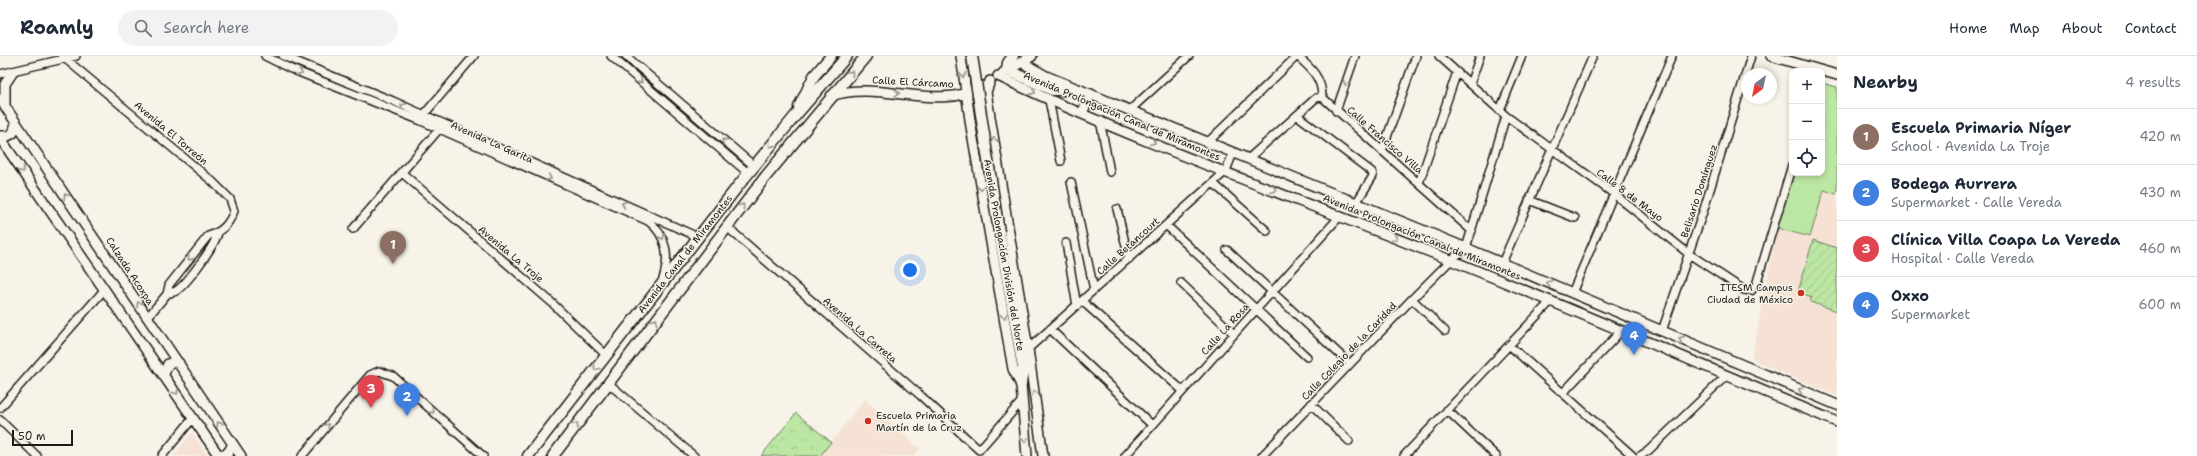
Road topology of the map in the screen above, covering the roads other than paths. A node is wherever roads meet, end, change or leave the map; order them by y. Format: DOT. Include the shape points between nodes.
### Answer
graph roads {
  1 [pos="76,56"];
  2 [pos="265,56"];
  3 [pos="283,56"];
  4 [pos="474,56"];
  5 [pos="611,56"];
  6 [pos="626,56"];
  7 [pos="831,56"];
  8 [pos="847,56"];
  9 [pos="866,56"];
  10 [pos="961,56"];
  11 [pos="972,56"];
  12 [pos="1032,56"];
  13 [pos="1189,56"];
  14 [pos="1297,56"];
  15 [pos="1355,56"];
  16 [pos="1416,56"];
  17 [pos="1439,56"];
  18 [pos="1480,56"];
  19 [pos="1522,56"];
  20 [pos="1593,56"];
  21 [pos="1672,56"];
  22 [pos="1751,56"];
  23 [pos="1771,56"];
  24 [pos="64,57"];
  25 [pos="1017,59"];
  26 [pos="1811,68"];
  27 [pos="1007,70"];
  28 [pos="13,72"];
  29 [pos="1457,72"];
  30 [pos="1825,72"];
  31 [pos="0,74"];
  32 [pos="1837,75"];
  33 [pos="994,79"];
  34 [pos="1470,84"];
  35 [pos="1080,90"];
  36 [pos="965,94"];
  37 [pos="1091,94"];
  38 [pos="831,96"];
  39 [pos="1322,97"];
  40 [pos="1049,100"];
  41 [pos="2,102"];
  42 [pos="989,108"];
  43 [pos="968,110"];
  44 [pos="1130,110"];
  45 [pos="1500,110"];
  46 [pos="1336,111"];
  47 [pos="1082,113"];
  48 [pos="796,115"];
  49 [pos="1298,116"];
  50 [pos="1506,116"];
  51 [pos="421,118"];
  52 [pos="1100,120"];
  53 [pos="16,123"];
  54 [pos="441,126"];
  55 [pos="23,133"];
  56 [pos="2,140"];
  57 [pos="1208,142"];
  58 [pos="1552,150"];
  59 [pos="1382,151"];
  60 [pos="1233,153"];
  61 [pos="1248,159"];
  62 [pos="1060,161"];
  63 [pos="751,170"];
  64 [pos="1226,171"];
  65 [pos="401,172"];
  66 [pos="1110,172"];
  67 [pos="1789,174"];
  68 [pos="1070,182"];
  69 [pos="1213,183"];
  70 [pos="1419,183"];
  71 [pos="1614,194"];
  72 [pos="1529,200"];
  73 [pos="1356,203"];
  74 [pos="1117,209"];
  75 [pos="1340,216"];
  76 [pos="1575,218"];
  77 [pos="1166,225"];
  78 [pos="727,227"];
  79 [pos="353,229"];
  80 [pos="1267,231"];
  81 [pos="1472,231"];
  82 [pos="698,237"];
  83 [pos="1066,243"];
  84 [pos="1466,248"];
  85 [pos="1227,250"];
  86 [pos="1689,254"];
  87 [pos="1128,259"];
  88 [pos="1451,260"];
  89 [pos="1502,263"];
  90 [pos="662,282"];
  91 [pos="1181,283"];
  92 [pos="105,289"];
  93 [pos="1094,290"];
  94 [pos="1272,291"];
  95 [pos="1572,293"];
  96 [pos="1412,299"];
  97 [pos="1550,302"];
  98 [pos="1080,303"];
  99 [pos="1256,309"];
  100 [pos="147,318"];
  101 [pos="1050,329"];
  102 [pos="1445,331"];
  103 [pos="1621,331"];
  104 [pos="1662,331"];
  105 [pos="1234,334"];
  106 [pos="1509,345"];
  107 [pos="1028,349"];
  108 [pos="173,355"];
  109 [pos="606,355"];
  110 [pos="1307,356"];
  111 [pos="179,363"];
  112 [pos="157,364"];
  113 [pos="1350,364"];
  114 [pos="164,374"];
  115 [pos="1726,376"];
  116 [pos="608,383"];
  117 [pos="1021,385"];
  118 [pos="1183,391"];
  119 [pos="1563,393"];
  120 [pos="1022,402"];
  121 [pos="1311,404"];
  122 [pos="1837,405"];
  123 [pos="0,408"];
  124 [pos="1447,410"];
  125 [pos="193,418"];
  126 [pos="0,420"];
  127 [pos="1837,422"];
  128 [pos="1152,425"];
  129 [pos="1349,441"];
  130 [pos="233,444"];
  131 [pos="979,450"];
  132 [pos="1650,454"];
  133 [pos="37,456"];
  134 [pos="162,456"];
  135 [pos="219,456"];
  136 [pos="228,456"];
  137 [pos="241,456"];
  138 [pos="302,456"];
  139 [pos="483,456"];
  140 [pos="528,456"];
  141 [pos="553,456"];
  142 [pos="694,456"];
  143 [pos="974,456"];
  144 [pos="1027,456"];
  145 [pos="1043,456"];
  146 [pos="1125,456"];
  147 [pos="1262,456"];
  148 [pos="1404,456"];
  149 [pos="1496,456"];
  150 [pos="1633,456"];
  151 [pos="1640,456"];
  1 -- 24 [label="street"];
  2 -- 51 [label="street, Avenida La Garita, one-way" via="291,69"];
  51 -- 3 [label="street, Avenida La Garita, one-way"];
  4 -- 51 [label="street"];
  5 -- 63 [label="street, one-way"];
  63 -- 6 [label="street, one-way"];
  7 -- 48 [label="main road" via="809,84"];
  8 -- 48 [label="main road, Avenida Canal de Miramontes"];
  38 -- 9 [label="main road, Avenida Canal de Miramontes, one-way"];
  10 -- 36 [label="street, Avenida Prolongación División del Norte, one-way"];
  11 -- 117 [label="main road, bridge" via="1023,368"];
  12 -- 25 [label="street"];
  13 -- 44 [label="street"];
  14 -- 39 [label="street" via="1317,76 1322,86"];
  14 -- 57 [label="street"];
  15 -- 46 [label="street, one-way"];
  16 -- 59 [label="street"];
  17 -- 29 [label="street, Calle 8 de Mayo"];
  18 -- 34 [label="street"];
  19 -- 45 [label="street"];
  20 -- 58 [label="street"];
  21 -- 71 [label="street"];
  22 -- 86 [label="street, Belisario Domínguez"];
  23 -- 26 [label="street"];
  24 -- 28 [label="street"];
  24 -- 100 [label="street, Avenida El Torreón" via="212,181 230,200 234,211 230,222 218,233 208,236 169,285 167,294"];
  25 -- 27 [label="main road" via="1008,64"];
  25 -- 35 [label="street, Avenida Prolongación Canal de Miramontes" via="1046,76"];
  27 -- 33 [label="street, Calle El Cárcamo"];
  27 -- 35 [label="main road" via="1052,90"];
  28 -- 31 [label="street"];
  28 -- 41 [label="street" via="5,84"];
  29 -- 34 [label="street, Calle 8 de Mayo"];
  29 -- 70 [label="street"];
  30 -- 32 [label="street"];
  33 -- 36 [label="street, Calle El Cárcamo"];
  33 -- 40 [label="street, Avenida Prolongación Canal de Miramontes, one-way"];
  33 -- 42 [label="street, Avenida Prolongación División del Norte" via="986,92"];
  34 -- 45 [label="street, Calle 8 de Mayo"];
  35 -- 37 [label="street, Avenida Prolongación Canal de Miramontes"];
  38 -- 36 [label="street, Calle El Cárcamo, one-way" via="859,91 946,96"];
  36 -- 43 [label="street, Avenida Prolongación División del Norte"];
  37 -- 44 [label="street, Avenida Prolongación Canal de Miramontes"];
  37 -- 47 [label="street"];
  78 -- 38 [label="main road, Avenida Canal de Miramontes, one-way"];
  39 -- 46 [label="street, Calle Francisco Villa"];
  39 -- 49 [label="street" via="1316,98"];
  40 -- 47 [label="street, Avenida Prolongación Canal de Miramontes"];
  40 -- 62 [label="street"];
  41 -- 53 [label="street, Calzada Acoxpa"];
  42 -- 43 [label="street" via="976,105"];
  107 -- 42 [label="street, Avenida Prolongación División del Norte, one-way"];
  43 -- 117 [label="street, Avenida Prolongación División del Norte, one-way" via="1013,368"];
  44 -- 57 [label="street, Avenida Prolongación Canal de Miramontes"];
  45 -- 50 [label="street, Calle 8 de Mayo"];
  46 -- 59 [label="street, Calle Francisco Villa"];
  47 -- 52 [label="street, Avenida Prolongación Canal de Miramontes"];
  48 -- 63 [label="main road, Avenida Canal de Miramontes, one-way"];
  49 -- 61 [label="street"];
  49 -- 73 [label="street" via="1372,172 1371,181"];
  50 -- 58 [label="street, Calle 8 de Mayo"];
  50 -- 81 [label="street"];
  51 -- 54 [label="street, Avenida La Garita"];
  52 -- 64 [label="street, Avenida Prolongación Canal de Miramontes, one-way"];
  52 -- 66 [label="street"];
  53 -- 55 [label="street, Calzada Acoxpa"];
  53 -- 56 [label="street" via="13,133"];
  54 -- 65 [label="street"];
  82 -- 54 [label="street, Avenida La Garita, one-way"];
  54 -- 90 [label="street, Avenida La Garita, one-way" via="644,219 654,226 662,236 666,249"];
  55 -- 56 [label="street"];
  100 -- 55 [label="street, Calzada Acoxpa, one-way"];
  56 -- 92 [label="street, one-way"];
  57 -- 60 [label="street, Avenida Prolongación Canal de Miramontes"];
  58 -- 71 [label="street, Calle 8 de Mayo"];
  58 -- 72 [label="street"];
  59 -- 70 [label="street, Calle Francisco Villa"];
  60 -- 61 [label="street, Avenida Prolongación Canal de Miramontes"];
  60 -- 64 [label="street, Calle Betancourt"];
  61 -- 73 [label="street, Avenida Prolongación Canal de Miramontes"];
  63 -- 82 [label="main road, Avenida Canal de Miramontes"];
  64 -- 69 [label="street, Calle Betancourt"];
  64 -- 75 [label="street, Avenida Prolongación Canal de Miramontes, one-way"];
  65 -- 79 [label="street"];
  65 -- 109 [label="street, Avenida La Troje" via="550,301"];
  67 -- 86 [label="street, Calle 8 de Mayo" via="1756,285 1751,291 1744,290"];
  68 -- 93 [label="street"];
  69 -- 77 [label="street, Calle Betancourt"];
  69 -- 80 [label="street"];
  70 -- 81 [label="street, Calle Francisco Villa"];
  71 -- 86 [label="street, Calle 8 de Mayo"];
  71 -- 95 [label="street"];
  72 -- 76 [label="street"];
  72 -- 89 [label="street"];
  73 -- 84 [label="street, Avenida Prolongación Canal de Miramontes"];
  74 -- 87 [label="street"];
  75 -- 88 [label="street, Avenida Prolongación Canal de Miramontes, one-way"];
  75 -- 94 [label="street, Calle La Rosa"];
  77 -- 87 [label="street, Calle Betancourt"];
  77 -- 99 [label="street"];
  116 -- 78 [label="main road, Avenida Canal de Miramontes, one-way"];
  78 -- 131 [label="street, Avenida La Carreta" via="920,395"];
  81 -- 84 [label="street"];
  82 -- 90 [label="main road, Avenida Canal de Miramontes"];
  83 -- 98 [label="street"];
  84 -- 88 [label="street, Calle Colegio de la Caridad"];
  84 -- 89 [label="street, Avenida Prolongación Canal de Miramontes"];
  85 -- 94 [label="street"];
  86 -- 104 [label="street, Belisario Domínguez"];
  87 -- 93 [label="street, Calle Betancourt"];
  88 -- 96 [label="street, Calle Colegio de la Caridad"];
  88 -- 97 [label="street, Avenida Prolongación Canal de Miramontes"];
  95 -- 89 [label="street, Avenida Prolongación Canal de Miramontes, one-way"];
  90 -- 109 [label="main road, Avenida Canal de Miramontes"];
  91 -- 105 [label="street"];
  92 -- 112 [label="street"];
  92 -- 123 [label="street"];
  93 -- 98 [label="street, Calle Betancourt"];
  94 -- 99 [label="street, Calle La Rosa"];
  94 -- 113 [label="street"];
  95 -- 104 [label="street, Avenida Prolongación Canal de Miramontes"];
  96 -- 102 [label="street"];
  96 -- 113 [label="street, Calle Colegio de la Caridad"];
  97 -- 103 [label="street, Avenida Prolongación Canal de Miramontes"];
  97 -- 106 [label="street"];
  98 -- 101 [label="street, Calle Betancourt"];
  98 -- 118 [label="street"];
  99 -- 105 [label="street, Calle La Rosa"];
  99 -- 110 [label="street"];
  100 -- 108 [label="street, Calzada Acoxpa"];
  101 -- 107 [label="street, Calle Betancourt"];
  101 -- 128 [label="street"];
  103 -- 115 [label="street, Avenida Prolongación Canal de Miramontes"];
  103 -- 119 [label="street"];
  122 -- 104 [label="street, Avenida Prolongación Canal de Miramontes, one-way"];
  105 -- 118 [label="street, Calle La Rosa"];
  106 -- 119 [label="street"];
  106 -- 124 [label="street"];
  145 -- 107 [label="street, Avenida Prolongación División del Norte, one-way"];
  108 -- 111 [label="street, Calzada Acoxpa"];
  108 -- 112 [label="street" via="168,364"];
  109 -- 140 [label="main road, Avenida Canal de Miramontes, one-way"];
  111 -- 114 [label="street" via="168,364"];
  130 -- 111 [label="street, Calzada Acoxpa, one-way"];
  112 -- 114 [label="street"];
  113 -- 121 [label="street, Calle Colegio de la Caridad"];
  114 -- 125 [label="street, one-way"];
  115 -- 127 [label="street, Avenida Prolongación Canal de Miramontes"];
  115 -- 132 [label="street"];
  141 -- 116 [label="main road, Avenida Canal de Miramontes, one-way"];
  116 -- 142 [label="street"];
  117 -- 120 [label="street, Avenida Prolongación División del Norte"];
  118 -- 128 [label="street, Calle La Rosa"];
  119 -- 150 [label="street"];
  120 -- 131 [label="street"];
  120 -- 144 [label="street, Avenida Prolongación División del Norte, one-way"];
  121 -- 129 [label="street"];
  121 -- 147 [label="street, Calle Colegio de la Caridad"];
  124 -- 148 [label="street"];
  124 -- 149 [label="street"];
  125 -- 134 [label="street"];
  125 -- 135 [label="street"];
  126 -- 133 [label="street"];
  128 -- 146 [label="street, Calle La Rosa"];
  130 -- 135 [label="street" via="228,453"];
  130 -- 137 [label="street, Calzada Acoxpa"];
  131 -- 143 [label="street"];
  132 -- 151 [label="street"];
  136 -- 137 [label="street" via="234,453"];
  138 -- 139 [label="street, one-way" via="370,375 379,371 393,376"];
}
